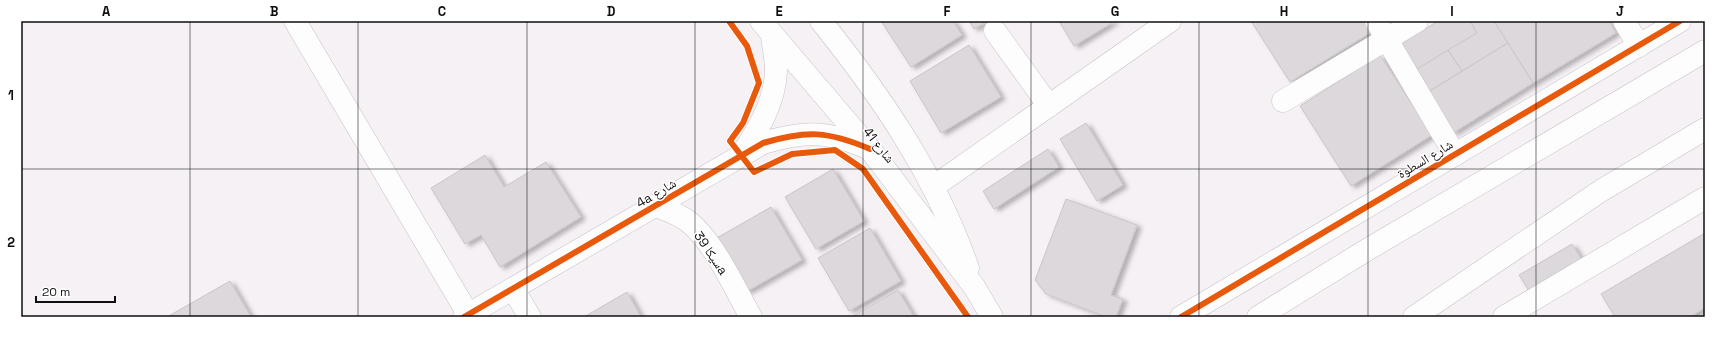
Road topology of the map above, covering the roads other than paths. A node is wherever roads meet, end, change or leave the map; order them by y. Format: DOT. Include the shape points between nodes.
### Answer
graph roads {
  1 [pos="295,21"];
  2 [pos="821,21"];
  3 [pos="1170,21"];
  4 [pos="1417,21"];
  5 [pos="1624,21"];
  6 [pos="1680,21"];
  7 [pos="766,28"];
  8 [pos="1381,30"];
  9 [pos="994,31"];
  10 [pos="1639,46"];
  11 [pos="1705,51"];
  12 [pos="1283,102"];
  13 [pos="1049,106"];
  14 [pos="1705,129"];
  15 [pos="870,149"];
  16 [pos="740,155"];
  17 [pos="1455,155"];
  18 [pos="933,187"];
  19 [pos="1705,198"];
  20 [pos="656,206"];
  21 [pos="975,288"];
  22 [pos="513,289"];
  23 [pos="466,316"];
  24 [pos="530,317"];
  25 [pos="751,317"];
  26 [pos="992,317"];
  27 [pos="1181,317"];
  28 [pos="1258,317"];
  29 [pos="1414,317"];
  30 [pos="1504,317"];
  1 -- 23 [label="street"];
  2 -- 18 [label="street, شارع 41" via="860,69 902,130"];
  3 -- 13 [label="street"];
  4 -- 8 [label="street"];
  5 -- 10 [label="street"];
  6 -- 10 [label="street, شارع السطوة"];
  7 -- 15 [label="street, شارع 41"];
  7 -- 16 [label="street, 4a شارع" via="776,68 771,100 759,130"];
  8 -- 12 [label="street"];
  8 -- 17 [label="street"];
  9 -- 13 [label="street"];
  10 -- 17 [label="street, شارع السطوة"];
  11 -- 28 [label="street" via="1370,248"];
  13 -- 18 [label="street"];
  14 -- 29 [label="street" via="1602,190"];
  15 -- 16 [label="street, 4a شارع" via="844,138 817,133 790,135 763,143"];
  15 -- 21 [label="street, شارع 41"];
  16 -- 20 [label="street, 4a شارع"];
  17 -- 27 [label="street, شارع السطوة"];
  18 -- 21 [label="street, شارع 41" via="949,220"];
  19 -- 30 [label="street"];
  20 -- 22 [label="street, 4a شارع"];
  20 -- 25 [label="street, سيكا 39a" via="673,212 689,222 702,235"];
  21 -- 26 [label="street, شارع 41"];
  22 -- 23 [label="street, 4a شارع"];
  22 -- 24 [label="street"];
}
